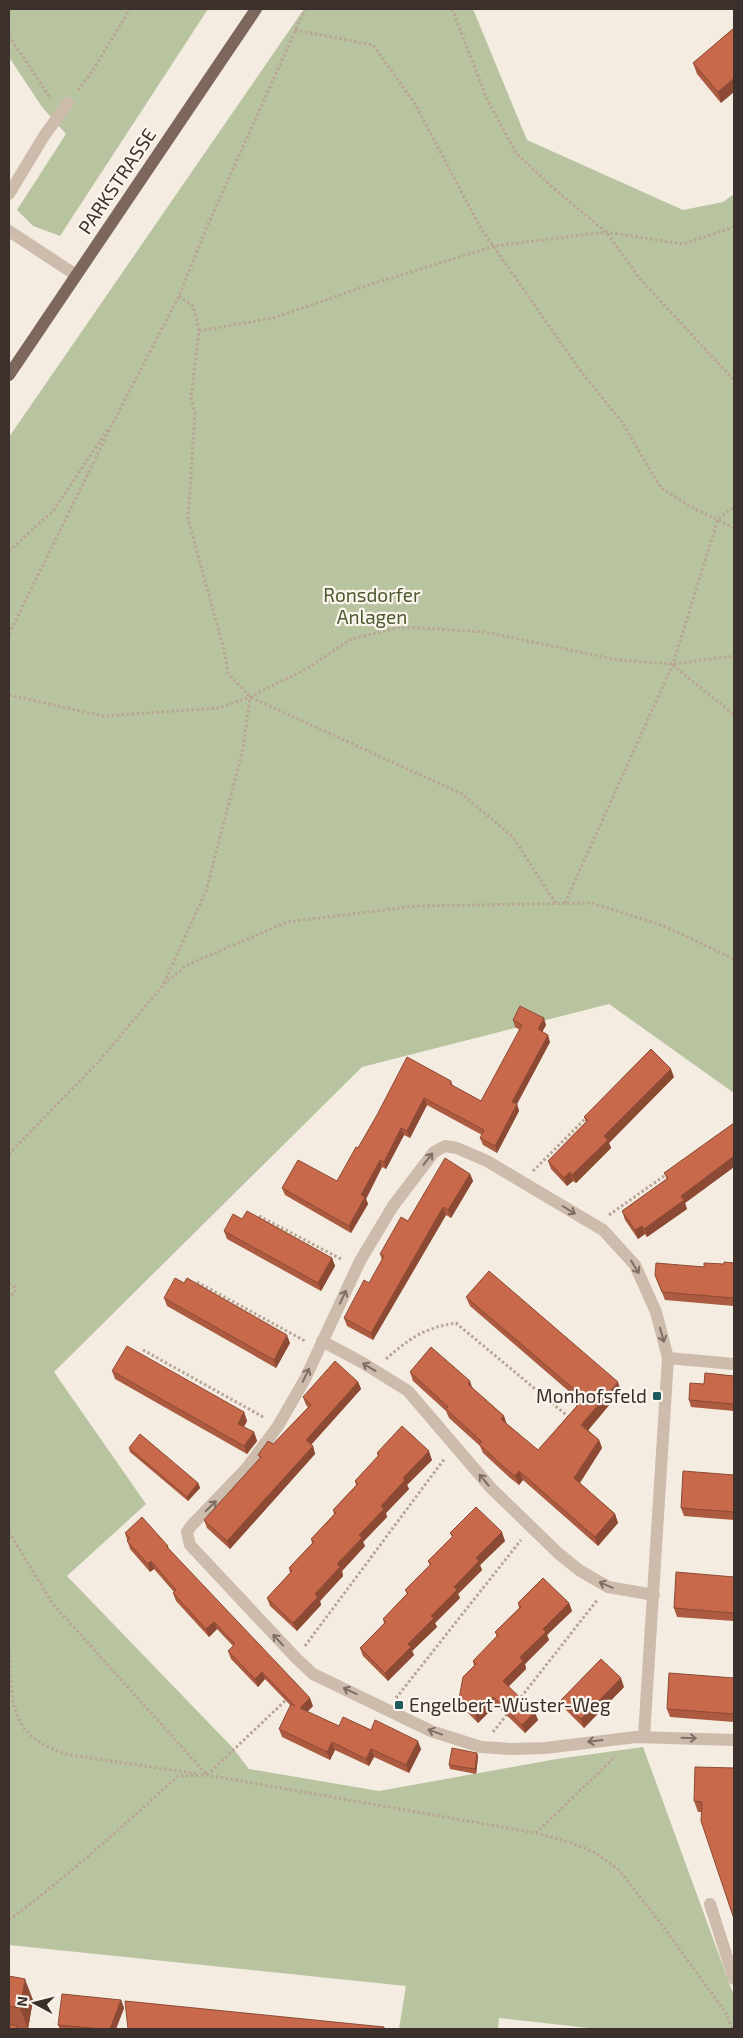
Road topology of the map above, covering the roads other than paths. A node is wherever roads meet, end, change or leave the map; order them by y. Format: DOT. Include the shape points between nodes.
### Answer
graph roads {
  1 [pos="256,9"];
  2 [pos="68,103"];
  3 [pos="9,194"];
  4 [pos="9,231"];
  5 [pos="76,275"];
  6 [pos="9,375"];
  7 [pos="321,1345"];
  8 [pos="668,1358"];
  9 [pos="734,1364"];
  10 [pos="654,1595"];
  11 [pos="640,1736"];
  12 [pos="734,1740"];
  13 [pos="710,1904"];
  14 [pos="730,1954"];
  15 [pos="734,1979"];
  1 -- 5 [label="main road, PARKSTRASSE"];
  2 -- 3 [label="street"];
  4 -- 5 [label="street"];
  5 -- 6 [label="main road, PARKSTRASSE"];
  7 -- 8 [label="street, one-way" via="357,1267 392,1206 434,1152 445,1146 487,1161 603,1230 635,1265 656,1312"];
  10 -- 7 [label="street, one-way" via="608,1587 579,1570 491,1488 408,1391 374,1369"];
  11 -- 7 [label="street, one-way" via="512,1749 481,1747 431,1731 313,1674 190,1545 187,1532 246,1469 278,1426"];
  8 -- 9 [label="street"];
  8 -- 10 [label="street"];
  10 -- 11 [label="street"];
  11 -- 12 [label="street, one-way"];
  13 -- 14 [label="street"];
  14 -- 15 [label="street"];
}
